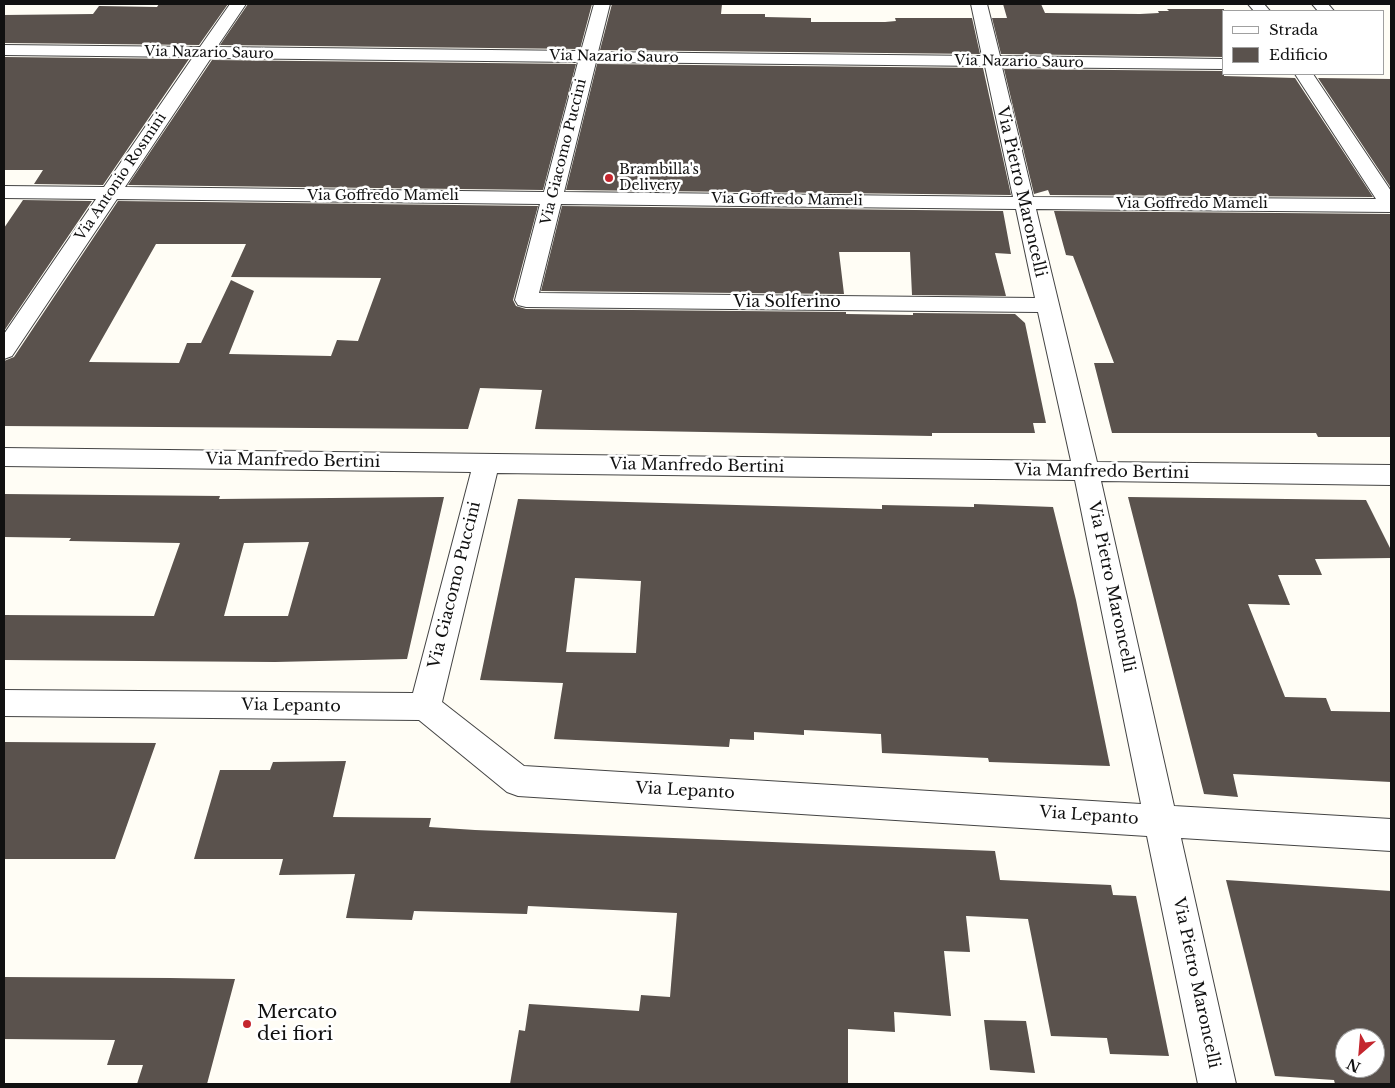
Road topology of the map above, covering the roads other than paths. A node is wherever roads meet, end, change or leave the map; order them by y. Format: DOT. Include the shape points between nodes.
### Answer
graph roads {
  1 [pos="238,4"];
  2 [pos="602,4"];
  3 [pos="979,4"];
  4 [pos="4,50"];
  5 [pos="206,53"];
  6 [pos="588,56"];
  7 [pos="992,61"];
  8 [pos="1222,64"];
  9 [pos="1305,75"];
  10 [pos="4,192"];
  11 [pos="109,194"];
  12 [pos="552,197"];
  13 [pos="1023,203"];
  14 [pos="1391,205"];
  15 [pos="526,300"];
  16 [pos="1047,304"];
  17 [pos="4,351"];
  18 [pos="4,457"];
  19 [pos="486,463"];
  20 [pos="1086,472"];
  21 [pos="1391,475"];
  22 [pos="4,703"];
  23 [pos="425,708"];
  24 [pos="1162,820"];
  25 [pos="1391,835"];
  26 [pos="1217,1084"];
  1 -- 5 [label="street, Via Antonio Rosmini"];
  2 -- 6 [label="street, Via Giacomo Puccini"];
  3 -- 7 [label="street, Via Pietro Maroncelli"];
  4 -- 5 [label="street, Via Nazario Sauro"];
  5 -- 6 [label="street, Via Nazario Sauro"];
  5 -- 11 [label="street, Via Antonio Rosmini"];
  6 -- 7 [label="street, Via Nazario Sauro"];
  6 -- 12 [label="street, Via Giacomo Puccini"];
  7 -- 8 [label="street, Via Nazario Sauro"];
  7 -- 13 [label="street, Via Pietro Maroncelli"];
  9 -- 14 [label="street"];
  10 -- 11 [label="street, Via Goffredo Mameli"];
  11 -- 12 [label="street, Via Goffredo Mameli"];
  11 -- 17 [label="street, Via Antonio Rosmini"];
  12 -- 13 [label="street, Via Goffredo Mameli"];
  12 -- 15 [label="street, Via Giacomo Puccini"];
  13 -- 14 [label="street, Via Goffredo Mameli"];
  13 -- 16 [label="street, Via Pietro Maroncelli"];
  15 -- 16 [label="street, Via Solferino"];
  16 -- 20 [label="street, Via Pietro Maroncelli"];
  18 -- 19 [label="street, Via Manfredo Bertini"];
  19 -- 20 [label="street, Via Manfredo Bertini"];
  19 -- 23 [label="street, Via Giacomo Puccini"];
  20 -- 21 [label="street, Via Manfredo Bertini"];
  20 -- 24 [label="street, Via Pietro Maroncelli"];
  22 -- 23 [label="street, Via Lepanto"];
  23 -- 24 [label="street, Via Lepanto" via="518,781"];
  24 -- 25 [label="street, Via Lepanto"];
  24 -- 26 [label="street, Via Pietro Maroncelli"];
}
